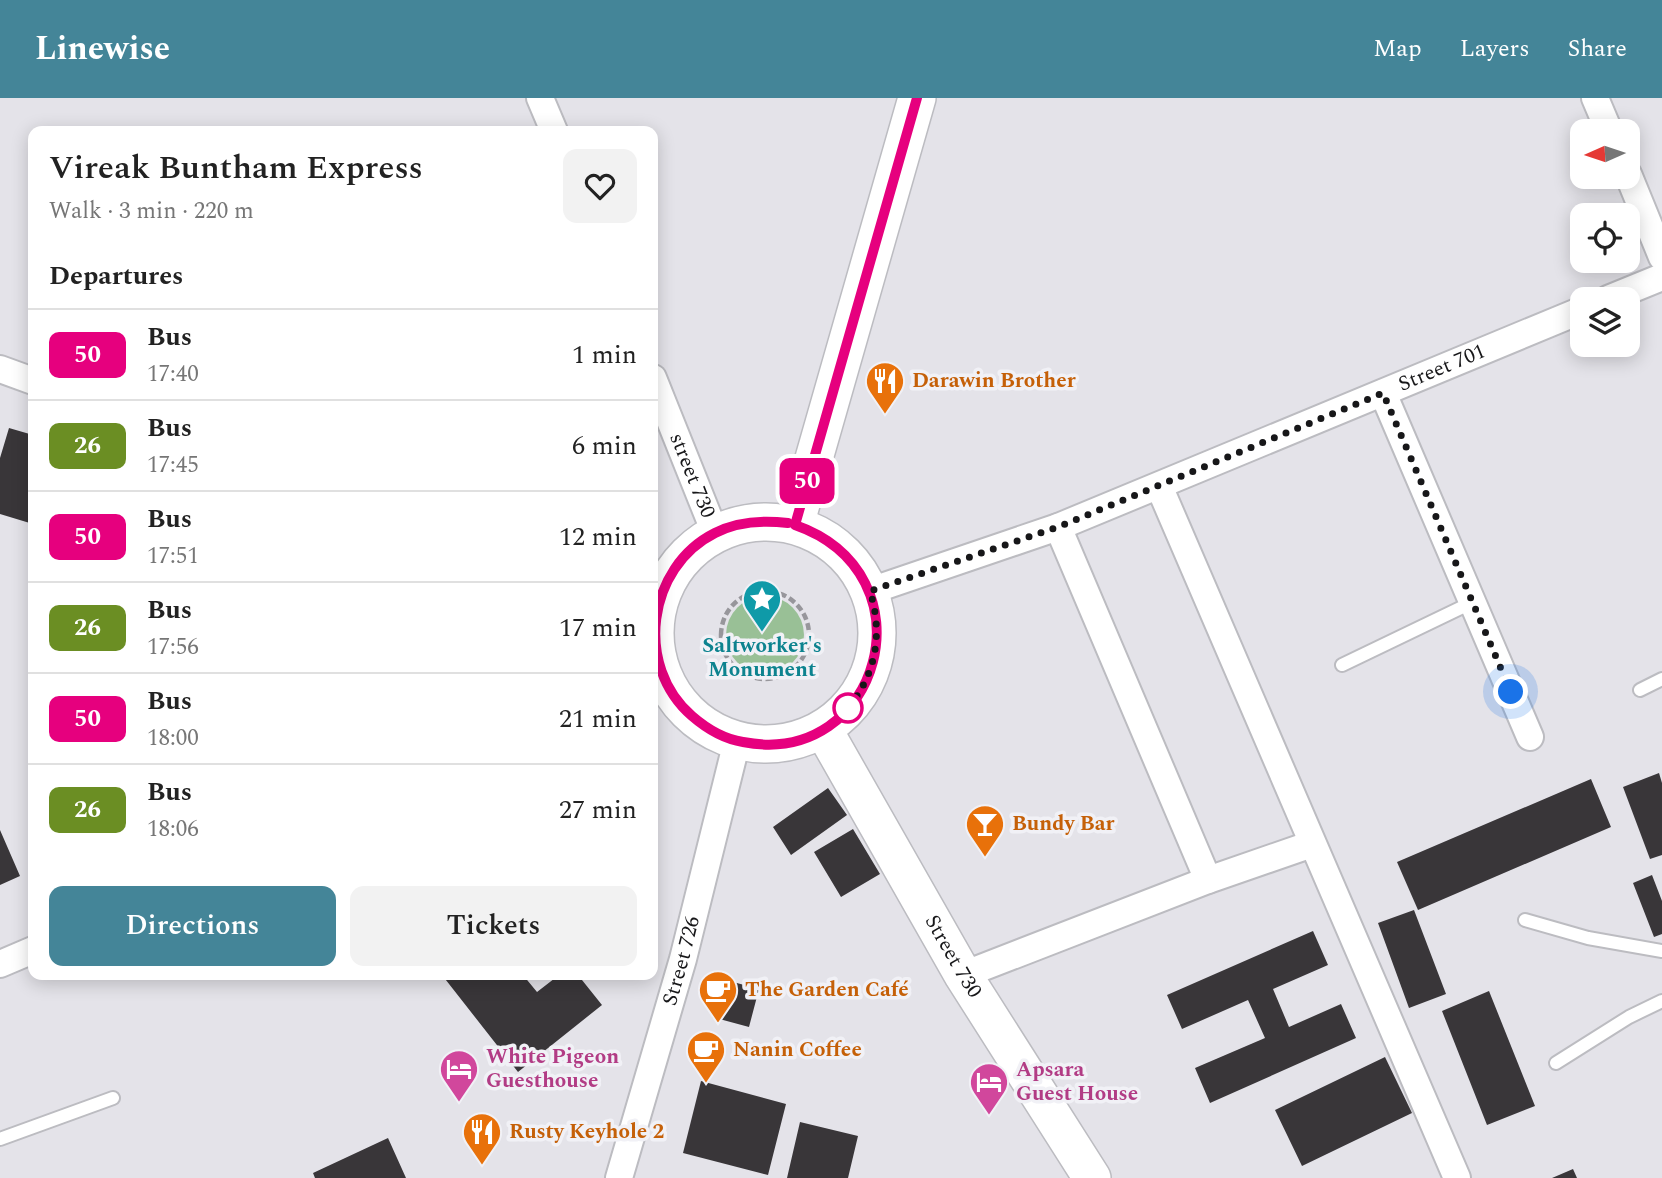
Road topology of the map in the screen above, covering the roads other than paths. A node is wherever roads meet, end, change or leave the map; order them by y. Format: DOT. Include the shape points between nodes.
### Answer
graph roads {
  1 [pos="540,98"];
  2 [pos="917,98"];
  3 [pos="1595,98"];
  4 [pos="1604,119"];
  5 [pos="552,126"];
  6 [pos="1634,189"];
  7 [pos="1662,257"];
  8 [pos="1662,277"];
  9 [pos="1637,287"];
  10 [pos="1570,315"];
  11 [pos="0,369"];
  12 [pos="28,379"];
  13 [pos="658,390"];
  14 [pos="1383,393"];
  15 [pos="1159,486"];
  16 [pos="795,525"];
  17 [pos="1058,527"];
  18 [pos="715,533"];
  19 [pos="870,591"];
  20 [pos="658,598"];
  21 [pos="1473,602"];
  22 [pos="1342,664"];
  23 [pos="658,679"];
  24 [pos="1662,680"];
  25 [pos="1640,690"];
  26 [pos="823,729"];
  27 [pos="1530,737"];
  28 [pos="737,741"];
  29 [pos="1312,844"];
  30 [pos="1208,880"];
  31 [pos="1525,919"];
  32 [pos="1662,951"];
  33 [pos="28,952"];
  34 [pos="0,964"];
  35 [pos="964,975"];
  36 [pos="1662,1001"];
  37 [pos="1556,1063"];
  38 [pos="113,1098"];
  39 [pos="0,1139"];
  40 [pos="622,1166"];
  41 [pos="600,1178"];
  42 [pos="1092,1178"];
  43 [pos="1457,1178"];
  1 -- 5 [label="street"];
  2 -- 16 [label="street"];
  3 -- 4 [label="street"];
  6 -- 7 [label="street"];
  8 -- 9 [label="street"];
  10 -- 14 [label="street, Street 701"];
  11 -- 12 [label="street"];
  13 -- 18 [label="street, street 730"];
  14 -- 15 [label="street, Street 701"];
  14 -- 21 [label="street"];
  15 -- 17 [label="street, Street 701"];
  15 -- 29 [label="street"];
  16 -- 18 [label="street" via="751,522"];
  16 -- 19 [label="street" via="837,547 856,566"];
  17 -- 19 [label="street, Street 701"];
  17 -- 30 [label="street"];
  18 -- 20 [label="street" via="682,559"];
  19 -- 26 [label="street" via="877,632 870,672 856,699"];
  21 -- 22 [label="lane"];
  21 -- 27 [label="street"];
  23 -- 28 [label="street" via="693,717"];
  24 -- 25 [label="lane"];
  26 -- 28 [label="street" via="786,743"];
  26 -- 35 [label="street, Street 730"];
  28 -- 40 [label="street, Street 726" via="683,959"];
  29 -- 30 [label="street"];
  29 -- 43 [label="street"];
  30 -- 35 [label="street"];
  31 -- 32 [label="lane" via="1588,938"];
  33 -- 34 [label="street"];
  35 -- 42 [label="street, Street 730"];
  36 -- 37 [label="lane"];
  38 -- 39 [label="lane"];
  40 -- 41 [label="street"];
}
